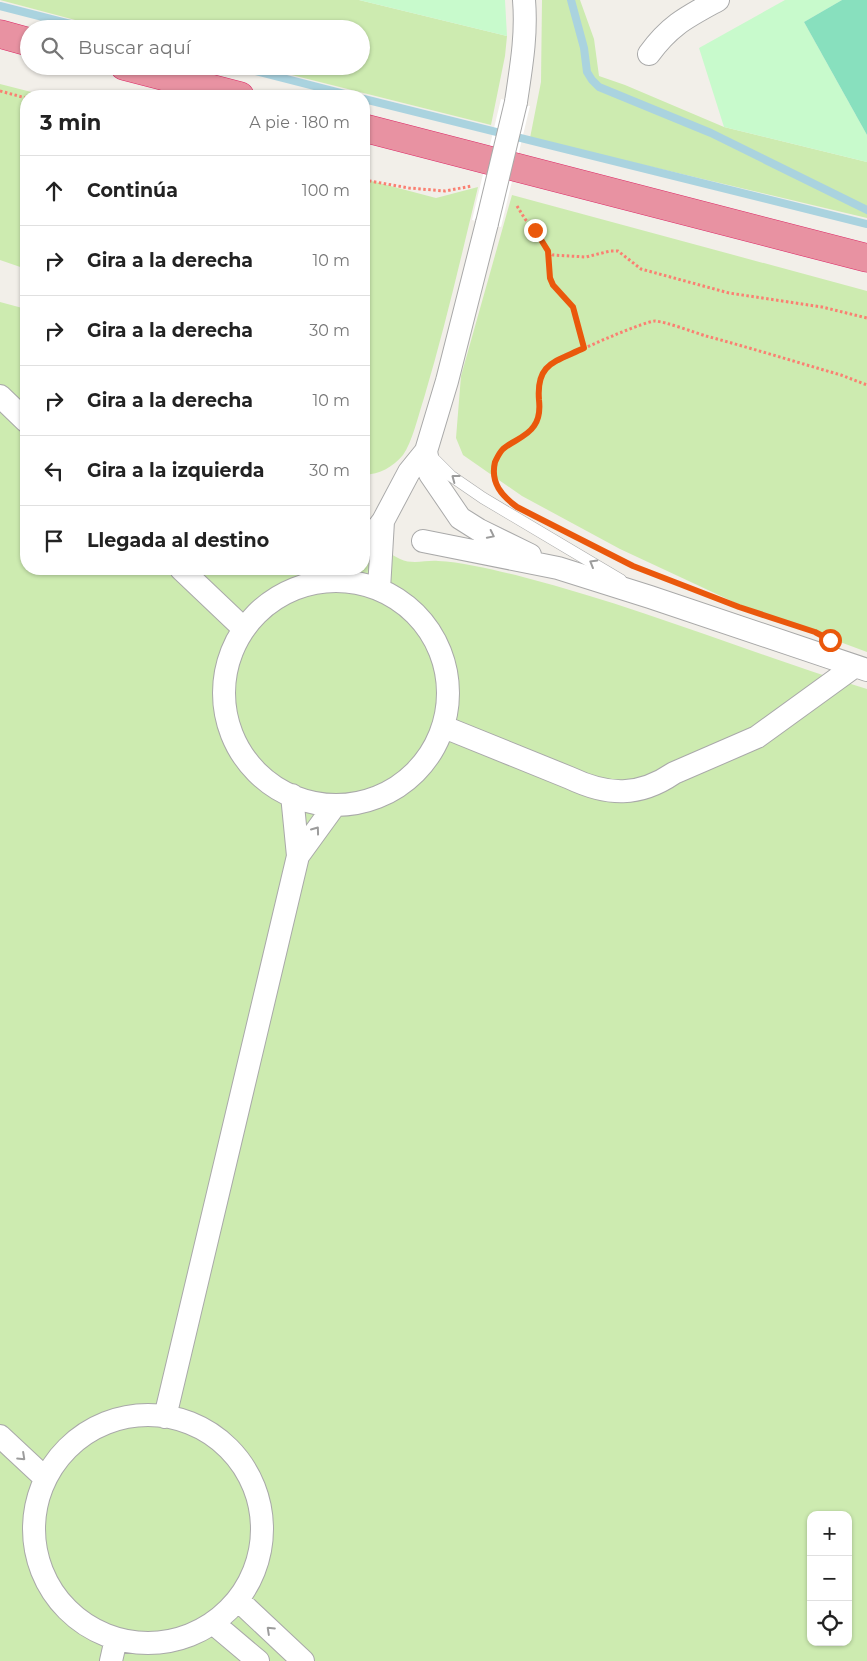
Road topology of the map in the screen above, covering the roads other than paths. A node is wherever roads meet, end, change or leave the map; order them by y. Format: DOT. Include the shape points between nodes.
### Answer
graph roads {
  1 [pos="524,0"];
  2 [pos="718,0"];
  3 [pos="0,34"];
  4 [pos="20,40"];
  5 [pos="649,54"];
  6 [pos="159,75"];
  7 [pos="217,90"];
  8 [pos="370,130"];
  9 [pos="867,258"];
  10 [pos="0,396"];
  11 [pos="20,415"];
  12 [pos="426,451"];
  13 [pos="452,508"];
  14 [pos="383,521"];
  15 [pos="370,538"];
  16 [pos="558,568"];
  17 [pos="187,575"];
  18 [pos="343,575"];
  19 [pos="380,589"];
  20 [pos="650,597"];
  21 [pos="242,627"];
  22 [pos="861,668"];
  23 [pos="444,727"];
  24 [pos="292,795"];
  25 [pos="335,805"];
  26 [pos="298,856"];
  27 [pos="165,1417"];
  28 [pos="0,1436"];
  29 [pos="45,1478"];
  30 [pos="238,1600"];
  31 [pos="213,1623"];
  32 [pos="116,1639"];
  33 [pos="111,1661"];
  34 [pos="258,1661"];
  35 [pos="303,1661"];
  1 -- 12 [label="street, bridge" via="524,53 516,102 447,381"];
  2 -- 5 [label="street" via="671,28"];
  3 -- 4 [label="highway"];
  6 -- 7 [label="highway"];
  8 -- 9 [label="highway"];
  10 -- 11 [label="street"];
  12 -- 13 [label="street" via="430,474"];
  12 -- 14 [label="street" via="409,472"];
  20 -- 12 [label="lane, one-way" via="483,498 451,476"];
  13 -- 16 [label="street, one-way" via="460,518 479,530"];
  13 -- 16 [label="street" via="440,532 423,541"];
  14 -- 15 [label="street"];
  14 -- 19 [label="street"];
  16 -- 20 [label="street"];
  17 -- 21 [label="street"];
  18 -- 19 [label="street"];
  18 -- 21 [label="street" via="298,587 262,608"];
  19 -- 23 [label="street" via="414,612 439,646 449,686"];
  20 -- 22 [label="street"];
  21 -- 24 [label="street" via="224,680 227,721 245,759 275,788"];
  22 -- 23 [label="street" via="757,737 635,791 618,792 586,785"];
  23 -- 25 [label="street" via="425,764 393,792 354,805"];
  24 -- 25 [label="street" via="313,804"];
  24 -- 26 [label="street"];
  26 -- 25 [label="street, one-way"];
  26 -- 27 [label="street"];
  27 -- 29 [label="street" via="148,1414 106,1422 70,1444"];
  27 -- 30 [label="street" via="189,1422 225,1444 251,1479 262,1520 257,1562"];
  28 -- 29 [label="street, one-way"];
  29 -- 32 [label="street" via="34,1516 36,1556 48,1584 80,1622"];
  30 -- 31 [label="street"];
  35 -- 30 [label="street, one-way"];
  31 -- 32 [label="street" via="175,1640 150,1644"];
  31 -- 34 [label="street"];
  32 -- 33 [label="street"];
}
